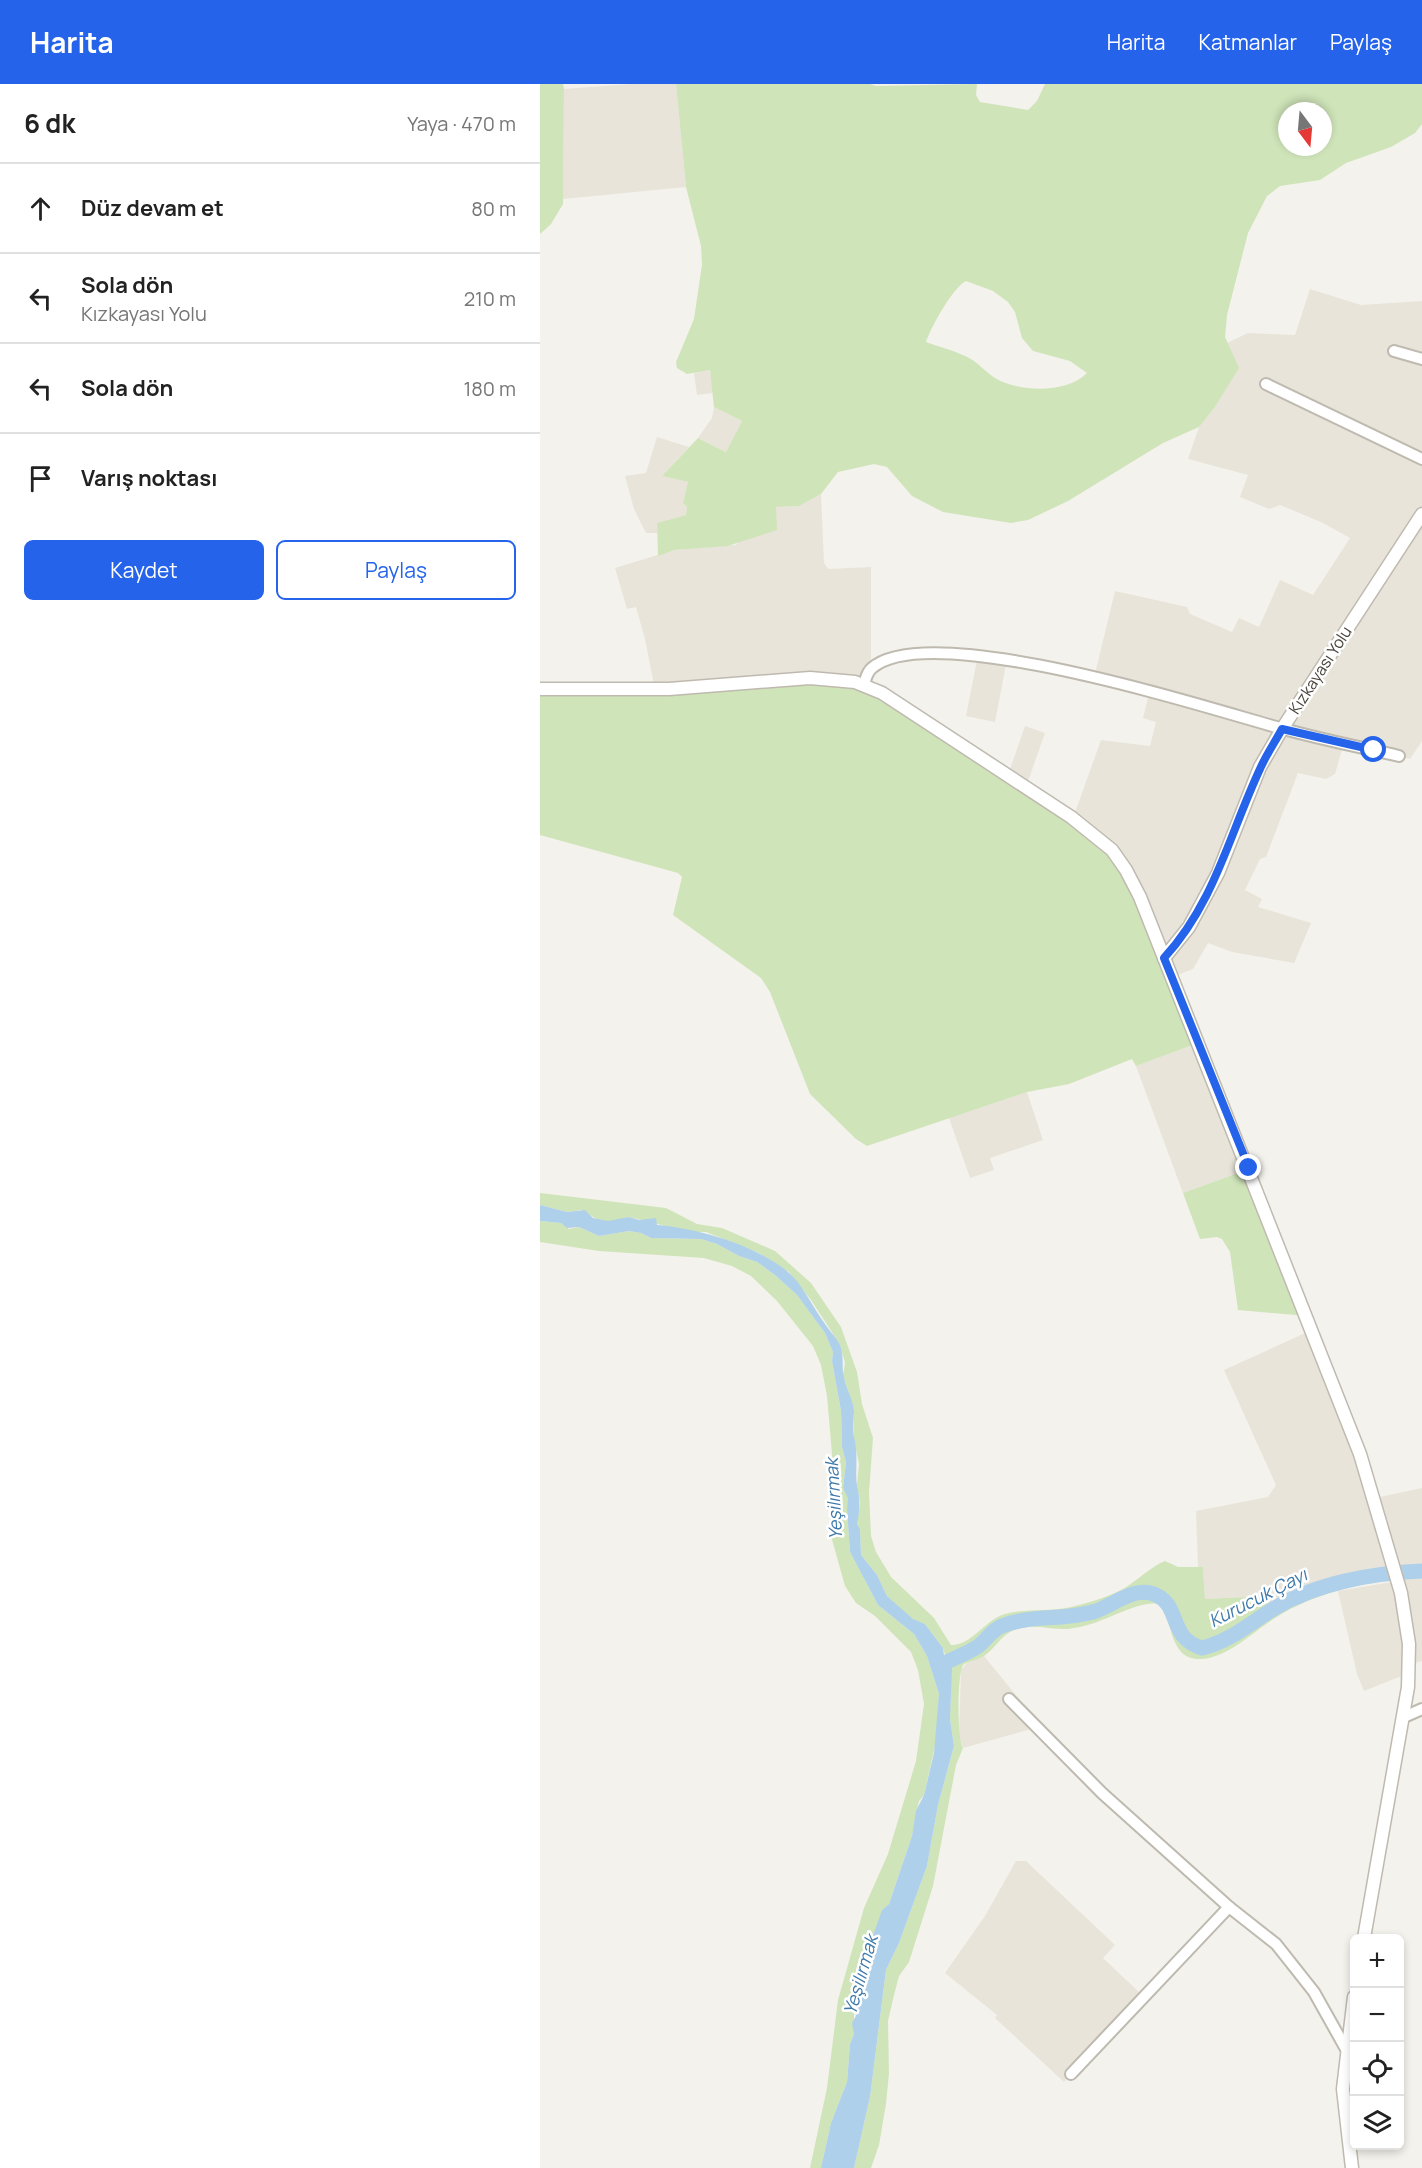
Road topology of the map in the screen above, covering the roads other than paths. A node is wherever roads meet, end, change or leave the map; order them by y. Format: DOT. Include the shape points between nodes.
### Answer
graph roads {
  1 [pos="1394,351"];
  2 [pos="1422,358"];
  3 [pos="1266,384"];
  4 [pos="1422,459"];
  5 [pos="1422,514"];
  6 [pos="864,684"];
  7 [pos="540,689"];
  8 [pos="1282,729"];
  9 [pos="1400,756"];
  10 [pos="1164,958"];
  11 [pos="1009,1699"];
  12 [pos="1422,1709"];
  13 [pos="1404,1717"];
  14 [pos="1229,1908"];
  15 [pos="1365,1934"];
  16 [pos="1350,2023"];
  17 [pos="1346,2049"];
  18 [pos="1071,2074"];
  19 [pos="1352,2168"];
  1 -- 2 [label="street"];
  3 -- 4 [label="street"];
  5 -- 8 [label="street, Kızkayası Yolu"];
  6 -- 7 [label="street" via="810,678 662,690"];
  6 -- 8 [label="street" via="871,668 898,658 928,653 986,656 1128,684"];
  6 -- 10 [label="street" via="899,703 1101,839 1126,870"];
  8 -- 9 [label="street"];
  8 -- 10 [label="street, Kızkayası Yolu" via="1260,767 1218,873 1189,927"];
  10 -- 13 [label="street" via="1360,1454 1401,1593 1409,1644"];
  11 -- 14 [label="street" via="1102,1793"];
  12 -- 13 [label="street"];
  13 -- 15 [label="street"];
  14 -- 17 [label="street" via="1289,1958 1314,1992"];
  14 -- 18 [label="street"];
  16 -- 17 [label="street"];
  17 -- 19 [label="street" via="1343,2089"];
}
